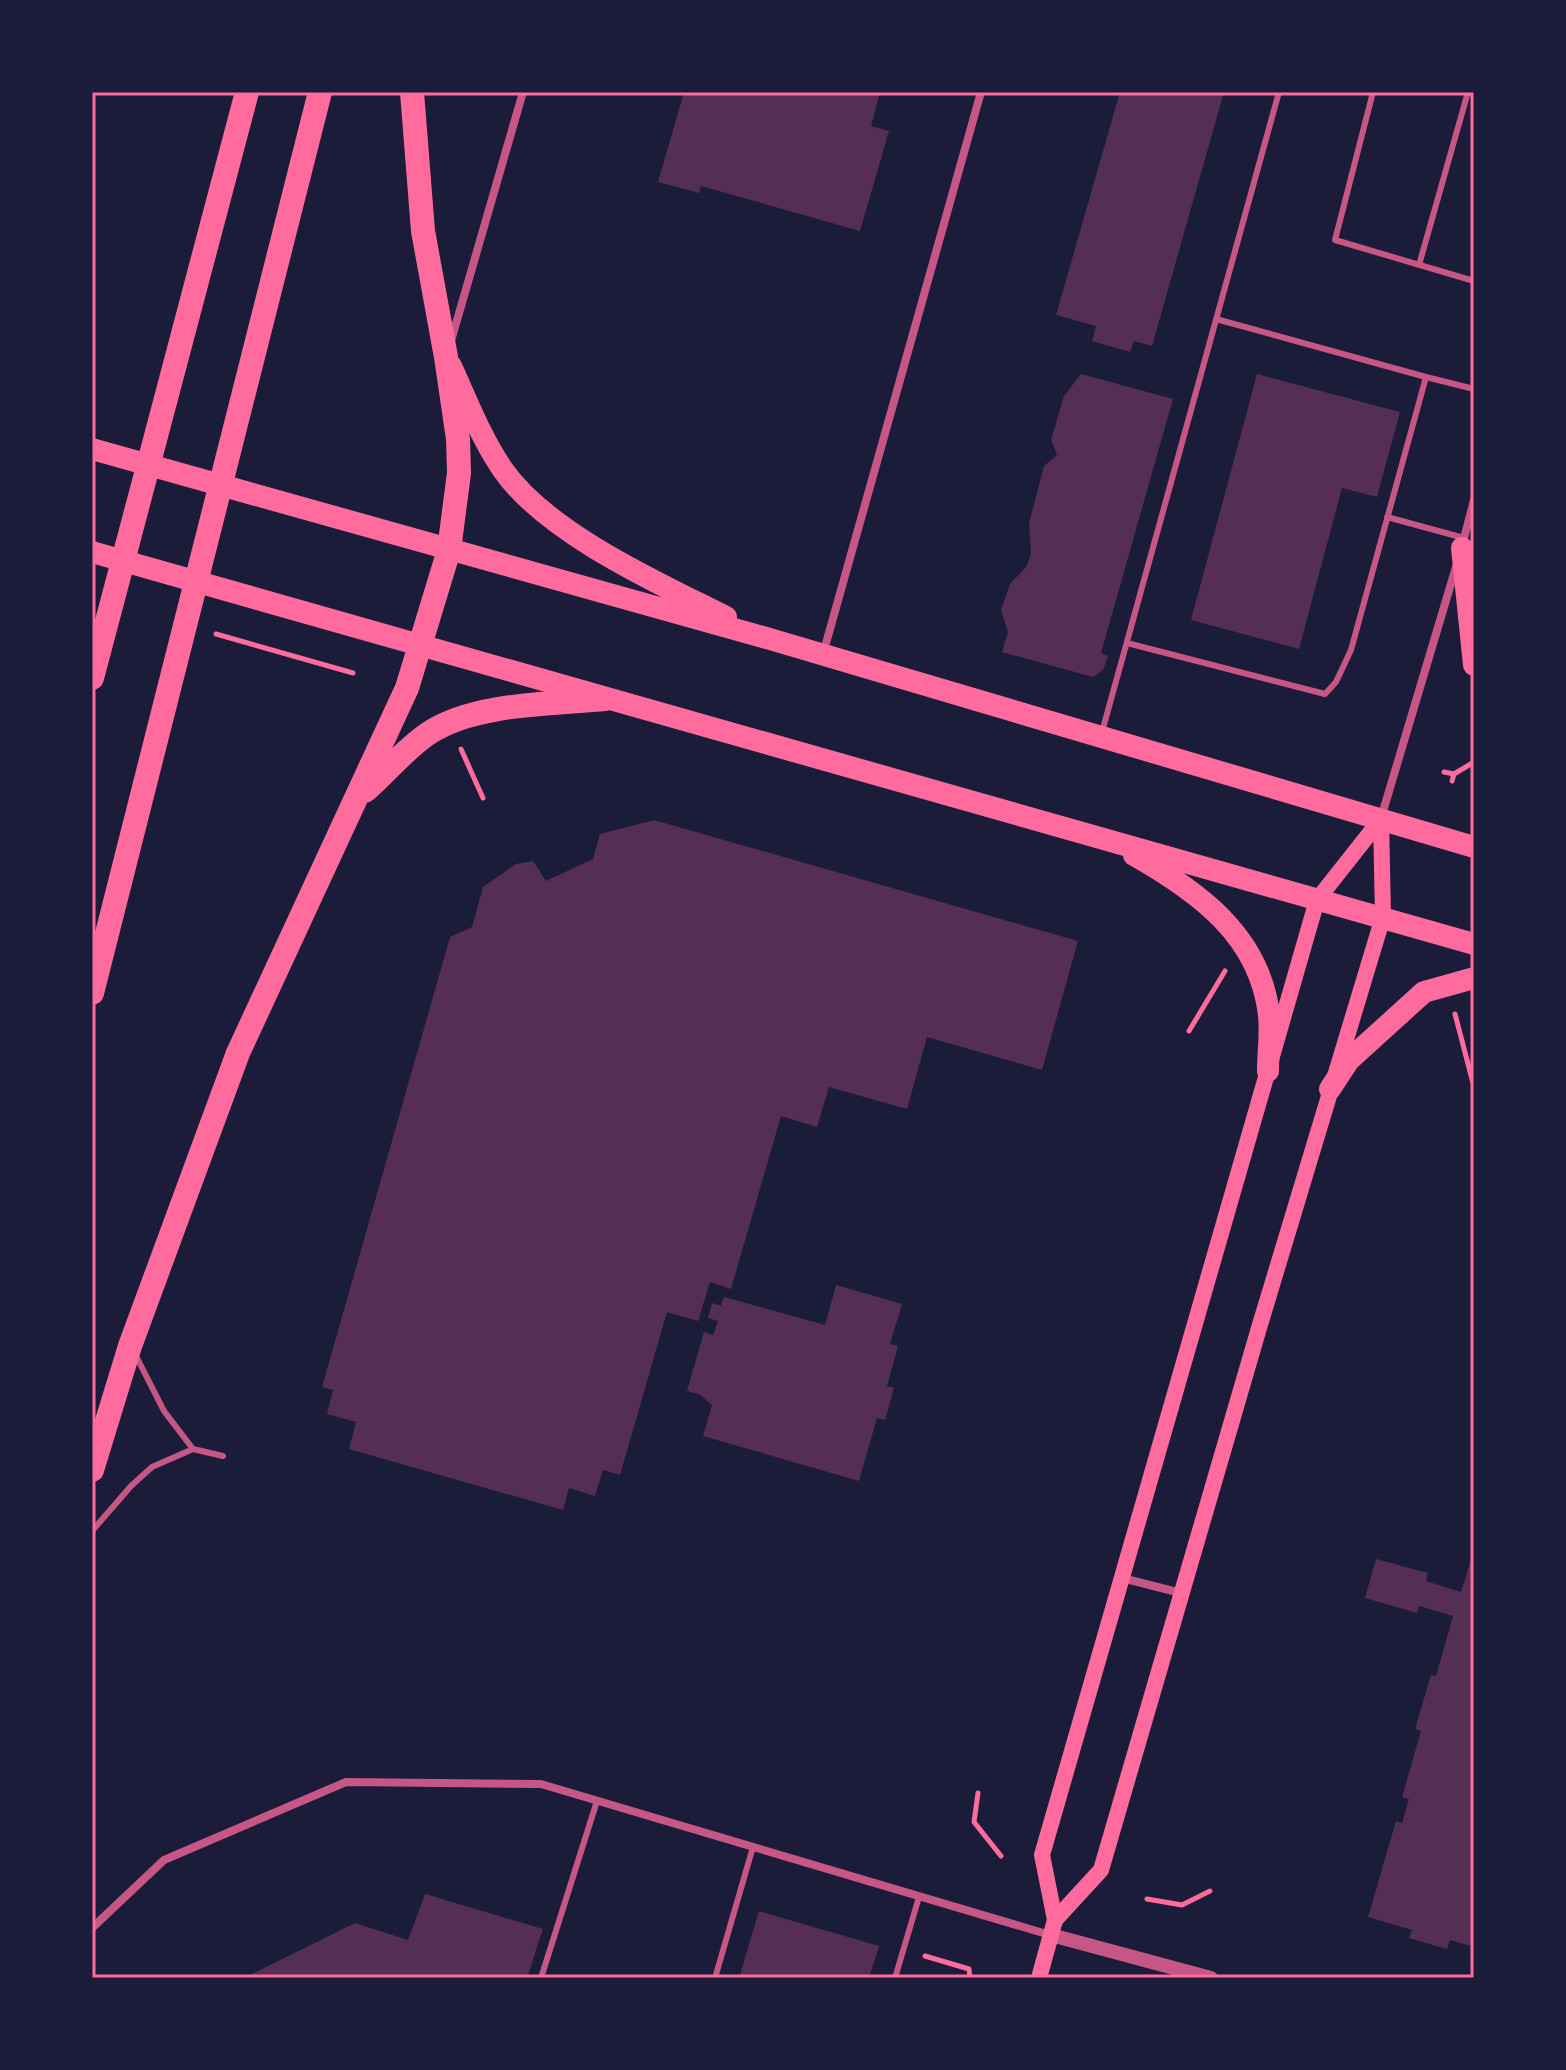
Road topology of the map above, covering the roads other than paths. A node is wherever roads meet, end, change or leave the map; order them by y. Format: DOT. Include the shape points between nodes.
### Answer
graph roads {
  1 [pos="247,92"];
  2 [pos="320,92"];
  3 [pos="412,92"];
  4 [pos="523,92"];
  5 [pos="981,92"];
  6 [pos="1279,92"];
  7 [pos="1373,92"];
  8 [pos="1468,92"];
  9 [pos="1419,265"];
  10 [pos="1474,281"];
  11 [pos="1216,319"];
  12 [pos="446,357"];
  13 [pos="1426,377"];
  14 [pos="1474,389"];
  15 [pos="92,449"];
  16 [pos="1474,500"];
  17 [pos="1387,517"];
  18 [pos="1463,543"];
  19 [pos="449,550"];
  20 [pos="92,552"];
  21 [pos="770,639"];
  22 [pos="1127,643"];
  23 [pos="419,644"];
  24 [pos="823,655"];
  25 [pos="1474,665"];
  26 [pos="92,678"];
  27 [pos="605,699"];
  28 [pos="1101,736"];
  29 [pos="358,798"];
  30 [pos="1381,819"];
  31 [pos="1101,837"];
  32 [pos="1474,847"];
  33 [pos="1317,900"];
  34 [pos="1383,917"];
  35 [pos="1474,944"];
  36 [pos="1474,978"];
  37 [pos="92,993"];
  38 [pos="1268,1071"];
  39 [pos="1330,1089"];
  40 [pos="130,1346"];
  41 [pos="193,1449"];
  42 [pos="223,1456"];
  43 [pos="92,1470"];
  44 [pos="92,1531"];
  45 [pos="1122,1578"];
  46 [pos="1182,1593"];
  47 [pos="597,1801"];
  48 [pos="753,1847"];
  49 [pos="919,1897"];
  50 [pos="92,1928"];
  51 [pos="1053,1928"];
  52 [pos="1204,1977"];
  53 [pos="541,1978"];
  54 [pos="715,1978"];
  55 [pos="895,1978"];
  56 [pos="1039,1978"];
  1 -- 26 [label="highway"];
  2 -- 37 [label="highway"];
  3 -- 12 [label="highway" via="423,231"];
  4 -- 12 [label="street"];
  5 -- 24 [label="street"];
  6 -- 11 [label="lane"];
  7 -- 9 [label="lane" via="1335,240"];
  8 -- 9 [label="lane"];
  9 -- 10 [label="lane"];
  11 -- 13 [label="lane"];
  11 -- 22 [label="lane"];
  12 -- 19 [label="highway" via="459,473"];
  12 -- 21 [label="highway" via="504,471 540,509 648,578"];
  13 -- 14 [label="lane"];
  13 -- 17 [label="lane"];
  15 -- 19 [label="highway"];
  16 -- 18 [label="street"];
  17 -- 18 [label="lane"];
  17 -- 22 [label="lane" via="1351,650 1325,694"];
  18 -- 25 [label="highway"];
  18 -- 30 [label="street"];
  19 -- 21 [label="highway"];
  19 -- 23 [label="highway"];
  20 -- 23 [label="highway"];
  21 -- 24 [label="highway"];
  22 -- 28 [label="lane"];
  23 -- 27 [label="highway"];
  23 -- 29 [label="highway" via="407,688"];
  24 -- 28 [label="highway"];
  27 -- 29 [label="highway" via="475,714 448,724 429,733"];
  27 -- 31 [label="highway"];
  28 -- 30 [label="highway"];
  29 -- 40 [label="highway" via="238,1053"];
  30 -- 32 [label="highway"];
  30 -- 33 [label="main road"];
  30 -- 34 [label="main road"];
  31 -- 33 [label="highway"];
  31 -- 38 [label="highway" via="1203,900 1254,959 1269,1015"];
  33 -- 34 [label="highway"];
  33 -- 38 [label="main road"];
  34 -- 35 [label="highway"];
  34 -- 39 [label="main road"];
  36 -- 39 [label="highway" via="1424,992 1349,1060"];
  38 -- 45 [label="main road"];
  39 -- 46 [label="main road"];
  40 -- 41 [label="lane" via="164,1411"];
  40 -- 43 [label="highway"];
  41 -- 42 [label="lane"];
  41 -- 44 [label="lane" via="152,1467"];
  45 -- 46 [label="street"];
  45 -- 51 [label="main road" via="1042,1855"];
  46 -- 51 [label="main road" via="1101,1870"];
  47 -- 48 [label="street"];
  47 -- 50 [label="street" via="541,1784 346,1782 164,1860"];
  47 -- 53 [label="lane"];
  48 -- 49 [label="street"];
  48 -- 54 [label="lane"];
  49 -- 51 [label="street"];
  49 -- 55 [label="lane"];
  51 -- 52 [label="street"];
  51 -- 56 [label="main road"];
}
